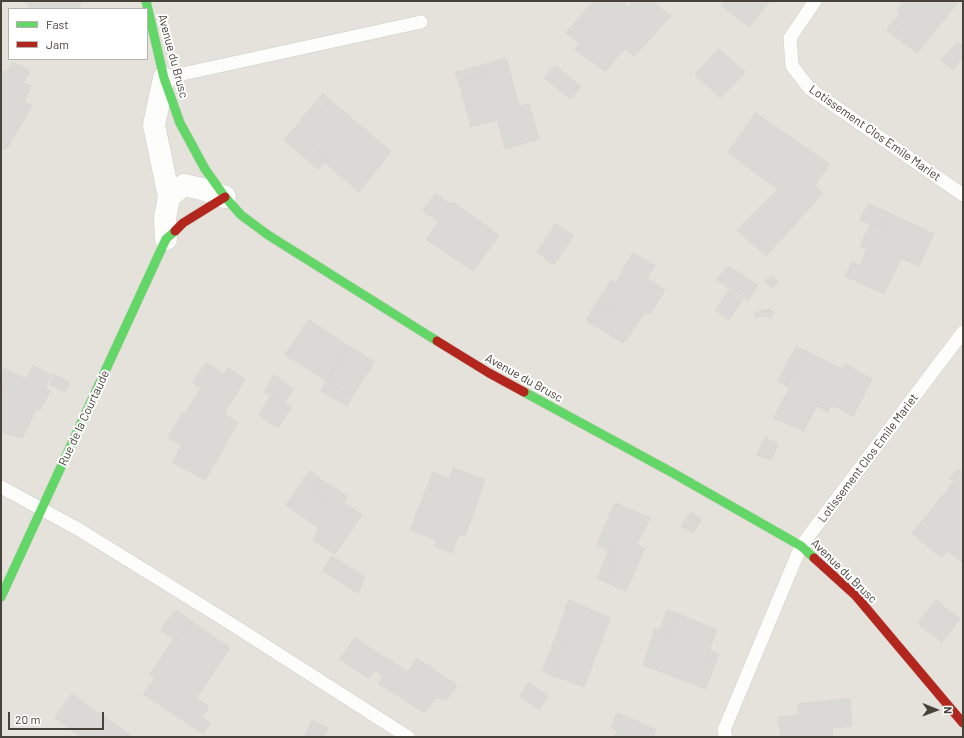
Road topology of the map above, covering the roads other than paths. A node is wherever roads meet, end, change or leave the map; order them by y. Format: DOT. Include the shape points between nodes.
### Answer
graph roads {
  1 [pos="815,1"];
  2 [pos="148,10"];
  3 [pos="422,22"];
  4 [pos="164,78"];
  5 [pos="963,195"];
  6 [pos="170,197"];
  7 [pos="225,197"];
  8 [pos="166,239"];
  9 [pos="963,332"];
  10 [pos="1,487"];
  11 [pos="42,509"];
  12 [pos="801,546"];
  13 [pos="1,597"];
  14 [pos="963,723"];
  15 [pos="408,737"];
  16 [pos="726,737"];
  1 -- 5 [label="lane, Lotissement Clos Emile Mariet" via="790,38 792,66 810,89"];
  2 -- 4 [label="street, Avenue du Brusc"];
  3 -- 4 [label="lane"];
  4 -- 6 [label="street, Rue de la Courtaude" via="154,125"];
  4 -- 7 [label="street, Avenue du Brusc" via="184,129 205,169"];
  6 -- 7 [label="street" via="184,185"];
  6 -- 8 [label="street, Rue de la Courtaude" via="165,218"];
  7 -- 8 [label="street, Rue de la Courtaude" via="183,223"];
  7 -- 12 [label="street, Avenue du Brusc" via="241,214 268,235 489,373"];
  8 -- 11 [label="street, Rue de la Courtaude"];
  9 -- 12 [label="lane, Lotissement Clos Emile Mariet"];
  10 -- 11 [label="lane"];
  11 -- 13 [label="street, Rue de la Courtaude"];
  11 -- 15 [label="lane" via="230,623"];
  12 -- 14 [label="street, Avenue du Brusc" via="856,596"];
  12 -- 16 [label="lane, Lotissement Clos Emile Mariet" via="724,730"];
}
